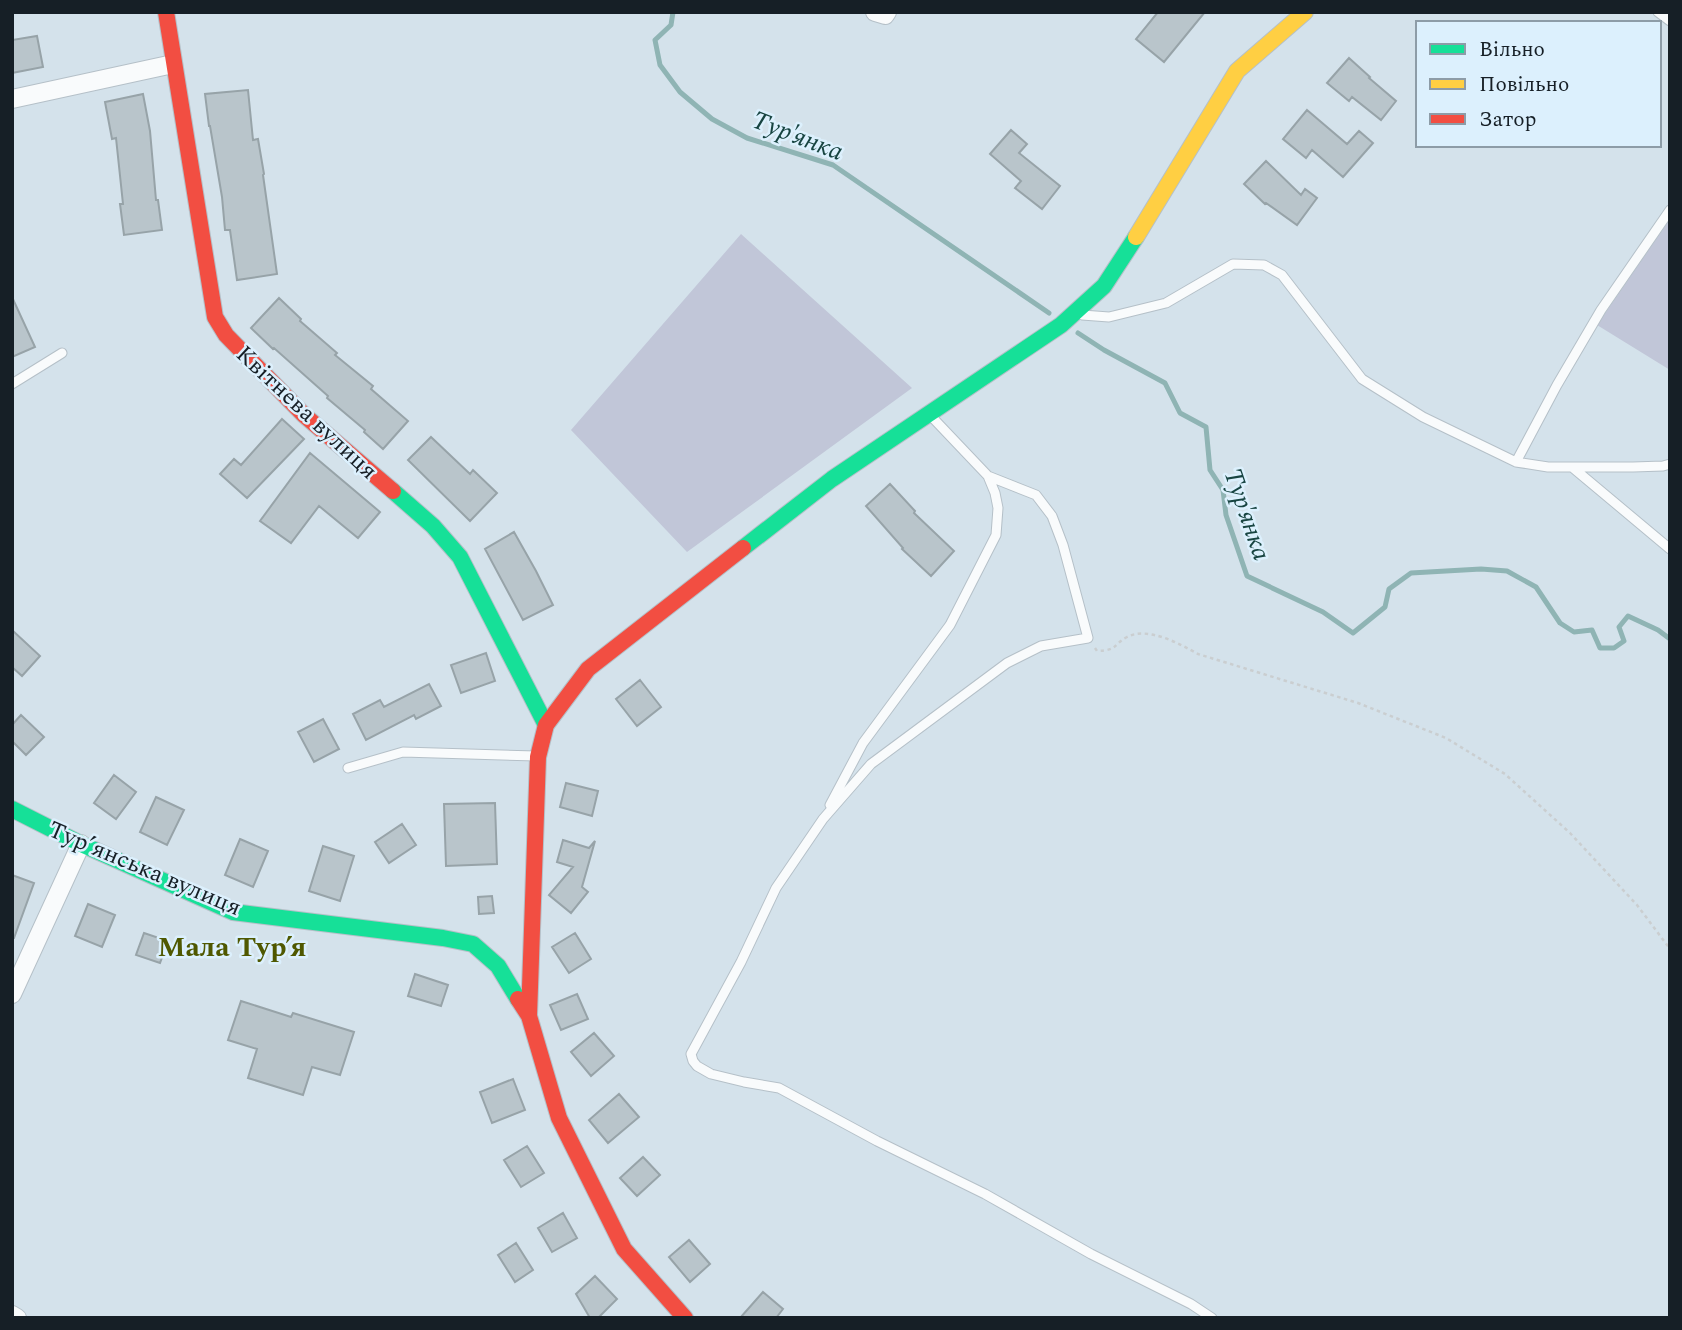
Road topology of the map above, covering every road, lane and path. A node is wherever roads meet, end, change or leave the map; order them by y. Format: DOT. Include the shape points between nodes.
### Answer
graph roads {
  1 [pos="166,12"];
  2 [pos="1305,12"];
  3 [pos="1658,12"];
  4 [pos="1670,21"];
  5 [pos="173,64"];
  6 [pos="12,99"];
  7 [pos="1670,210"];
  8 [pos="1073,314"];
  9 [pos="62,353"];
  10 [pos="12,384"];
  11 [pos="928,413"];
  12 [pos="1516,462"];
  13 [pos="1670,464"];
  14 [pos="1572,467"];
  15 [pos="988,476"];
  16 [pos="1670,549"];
  17 [pos="1088,638"];
  18 [pos="546,724"];
  19 [pos="538,757"];
  20 [pos="348,768"];
  21 [pos="12,809"];
  22 [pos="823,819"];
  23 [pos="81,844"];
  24 [pos="1670,949"];
  25 [pos="12,994"];
  26 [pos="529,1016"];
  27 [pos="12,1315"];
  28 [pos="17,1318"];
  29 [pos="685,1318"];
  30 [pos="1212,1318"];
  1 -- 5 [label="street, Квітнева вулиця"];
  2 -- 8 [label="street" via="1237,71 1104,286"];
  3 -- 4 [label="lane"];
  5 -- 6 [label="street"];
  5 -- 18 [label="street, Квітнева вулиця" via="215,317 226,335 304,415 433,526 460,557"];
  7 -- 12 [label="lane" via="1601,310"];
  8 -- 11 [label="street"];
  8 -- 12 [label="lane" via="1110,317 1134,312 1166,303 1233,264 1264,265 1282,275 1362,379 1423,417"];
  9 -- 10 [label="lane"];
  11 -- 15 [label="lane"];
  11 -- 18 [label="street" via="832,479 588,669"];
  12 -- 14 [label="lane"];
  13 -- 14 [label="lane"];
  14 -- 16 [label="lane"];
  15 -- 17 [label="lane" via="1036,495 1052,516"];
  15 -- 22 [label="lane" via="998,508 996,535 986,556 950,625 863,744"];
  17 -- 22 [label="lane" via="1041,646 1007,663 871,764"];
  17 -- 24 [label="path" via="1097,651 1111,651 1128,637 1154,635 1198,654 1358,703 1446,738 1505,774 1570,834 1637,905"];
  18 -- 19 [label="street"];
  19 -- 20 [label="lane" via="403,752"];
  19 -- 26 [label="street"];
  21 -- 23 [label="street, Турʼянська вулиця"];
  22 -- 30 [label="lane" via="776,888 693,1048 693,1061 711,1074 779,1088"];
  23 -- 25 [label="street"];
  23 -- 26 [label="street, Турʼянська вулиця" via="233,912 474,944 498,966"];
  26 -- 29 [label="street, Турʼянська вулиця" via="559,1118 624,1249"];
  27 -- 28 [label="street"];
}
